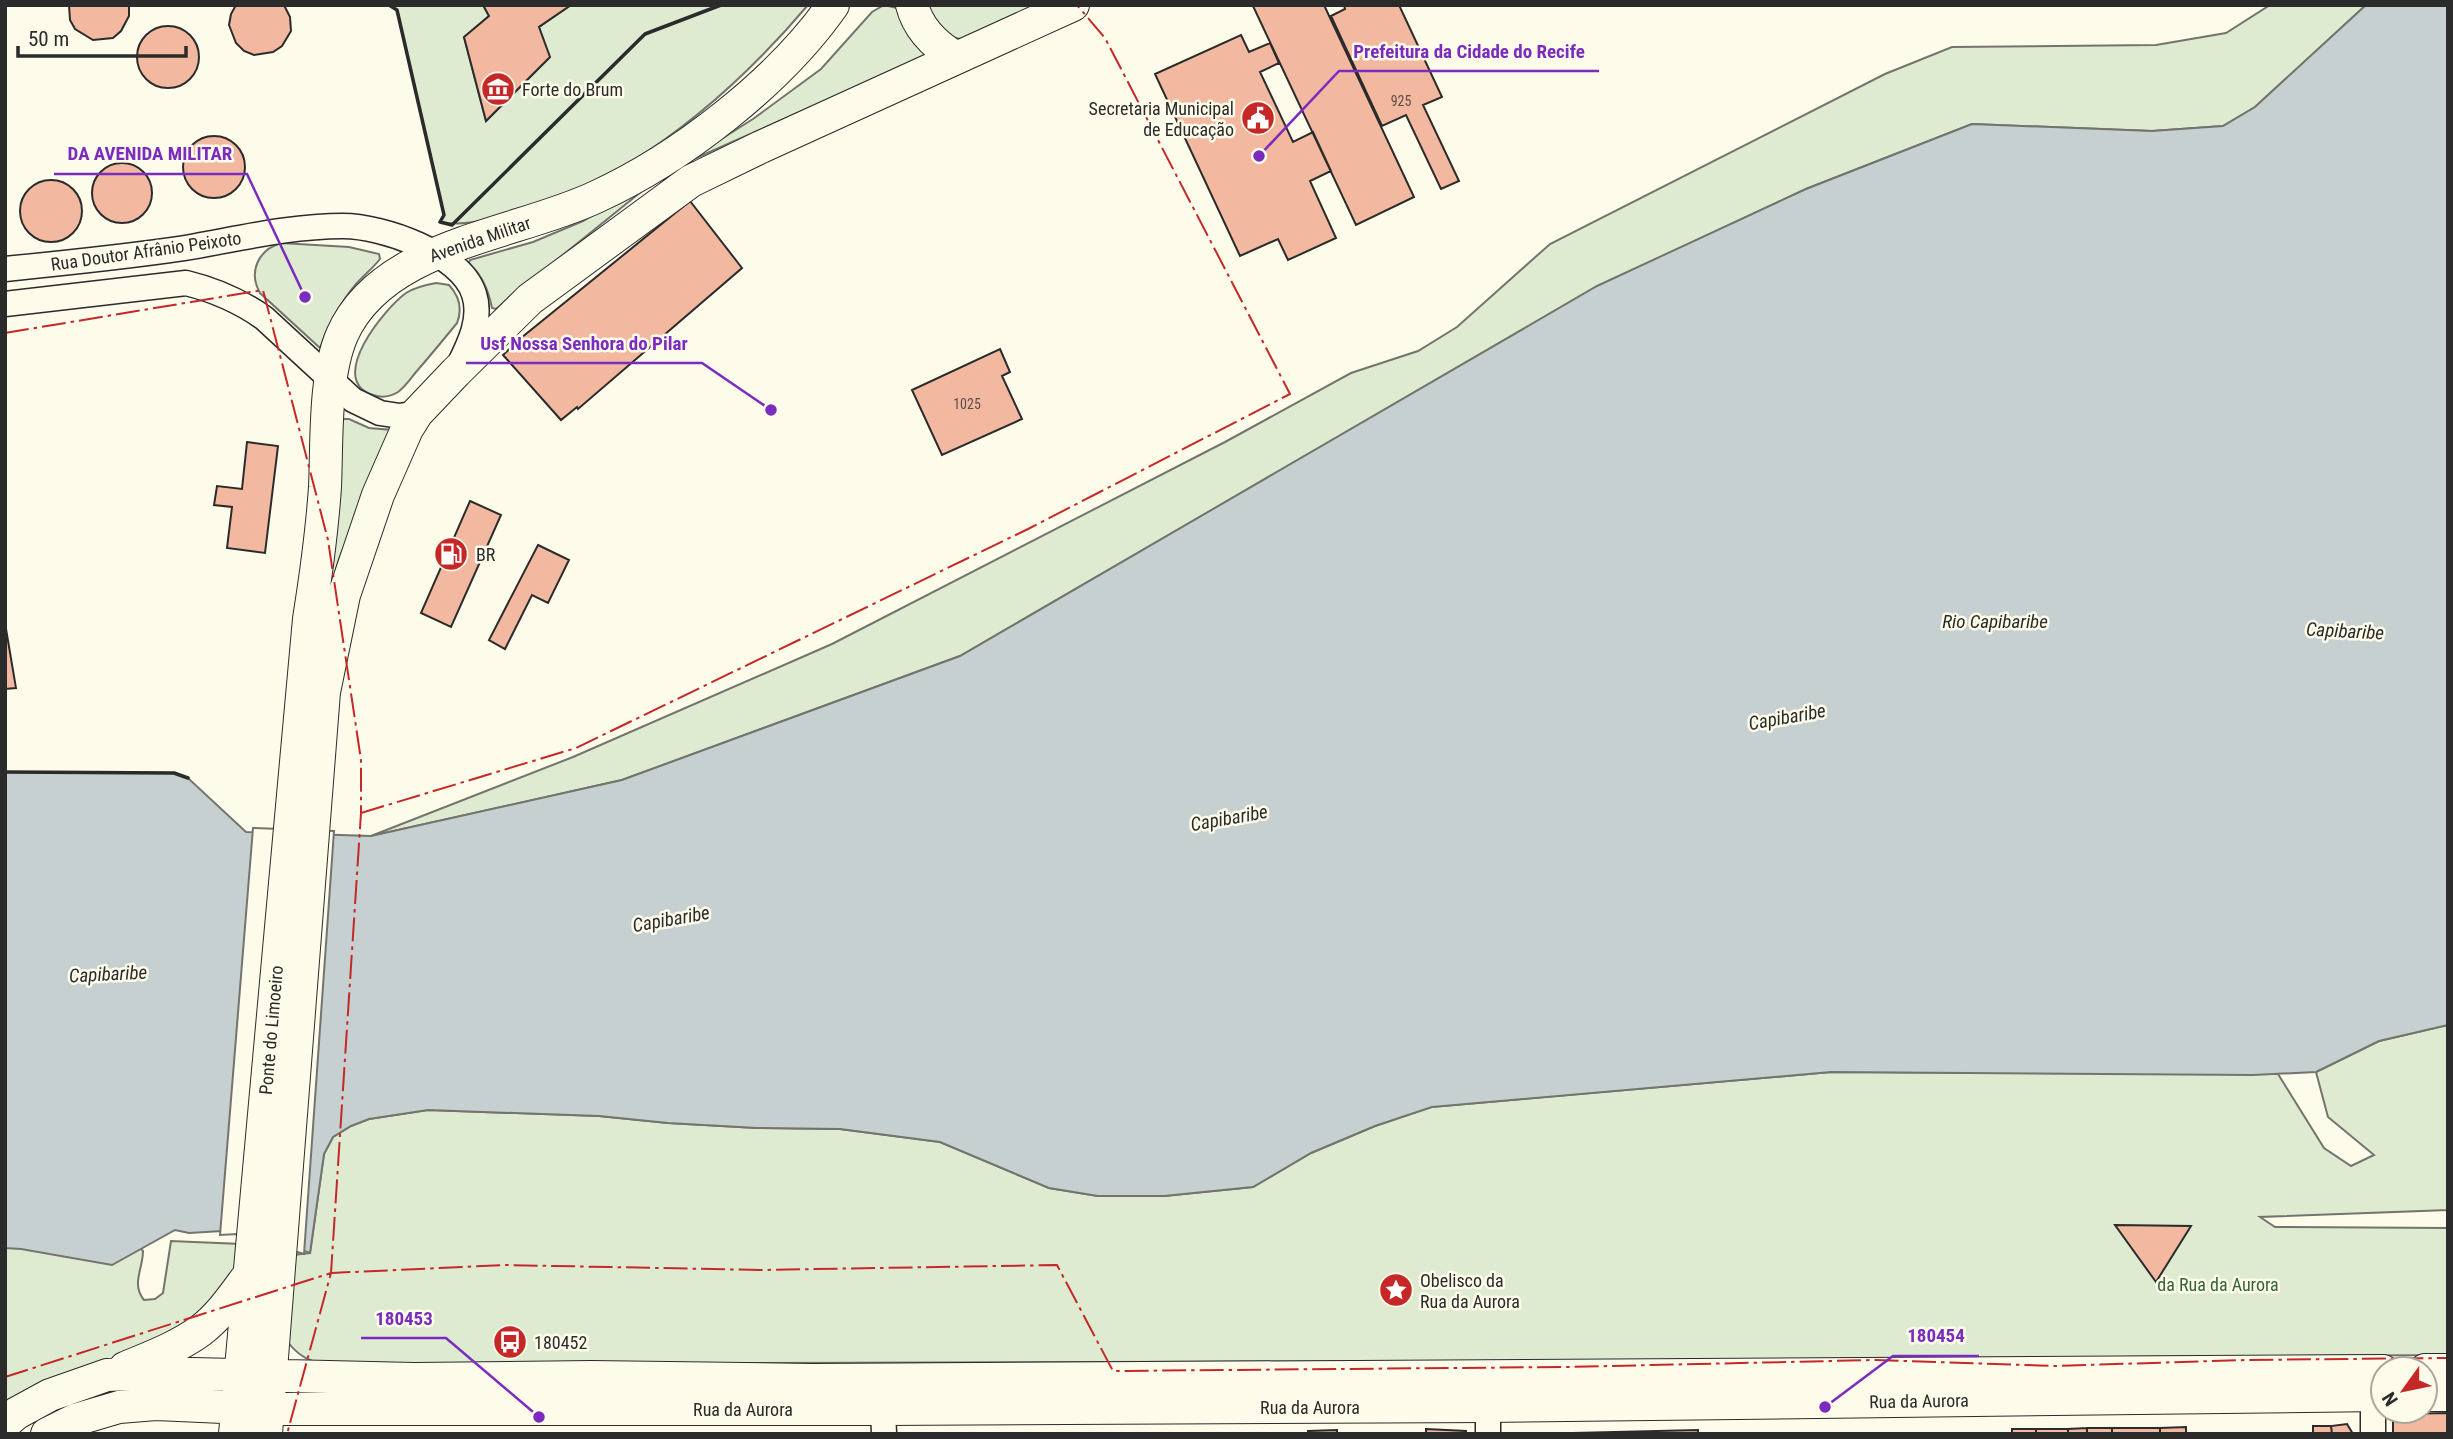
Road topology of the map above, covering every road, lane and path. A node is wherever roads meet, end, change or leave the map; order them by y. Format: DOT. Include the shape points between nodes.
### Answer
graph roads {
  1 [pos="912,5"];
  2 [pos="1073,5"];
  3 [pos="835,10"];
  4 [pos="955,57"];
  5 [pos="434,253"];
  6 [pos="5,269"];
  7 [pos="5,304"];
  8 [pos="456,372"];
  9 [pos="330,376"];
  10 [pos="417,413"];
  11 [pos="304,802"];
  12 [pos="259,1266"];
  13 [pos="107,1375"];
  14 [pos="255,1376"];
  15 [pos="2369,1387"];
  16 [pos="2369,1387"];
  17 [pos="236,1420"];
  18 [pos="1488,1420"];
  19 [pos="883,1421"];
  20 [pos="267,1422"];
  21 [pos="5,1423"];
  22 [pos="47,1434"];
  1 -- 4 [label="main road" via="938,47"];
  2 -- 4 [label="main road"];
  3 -- 5 [label="main road, Avenida Militar" via="731,111 663,162 595,198"];
  4 -- 8 [label="main road" via="691,181 530,299"];
  5 -- 6 [label="street, Rua Doutor Afrânio Peixoto" via="395,235 346,226 290,229 184,248"];
  5 -- 8 [label="street, Rua Doutor Afrânio Peixoto" via="466,279 475,294 477,318"];
  5 -- 9 [label="main road, Avenida Militar" via="393,275 362,305 342,334"];
  7 -- 9 [label="street, Rua Doutor Afrânio Peixoto" via="186,283 205,287 264,318"];
  8 -- 10 [label="main road"];
  9 -- 10 [label="street, Rua Doutor Afrânio Peixoto" via="354,400 380,413"];
  9 -- 11 [label="main road, Avenida Militar" via="323,509 309,619"];
  10 -- 11 [label="main road" via="378,495 344,595"];
  11 -- 12 [label="main road, Ponte do Limoeiro"];
  12 -- 13 [label="main road" via="202,1330 173,1348"];
  12 -- 14 [label="main road, Ponte do Limoeiro"];
  13 -- 14 [label="main road, Rua da Aurora"];
  13 -- 21 [label="main road" via="50,1395"];
  14 -- 15 [label="main road, Rua da Aurora"];
  14 -- 17 [label="main road"];
  14 -- 20 [label="main road"];
  16 -- 18 [label="main road, Rua da Aurora"];
  17 -- 20 [label="main road, Rua da Aurora"];
  17 -- 22 [label="main road, Rua da Aurora" via="156,1404 119,1407"];
  18 -- 19 [label="main road, Rua da Aurora"];
  19 -- 20 [label="main road, Rua da Aurora"];
}
